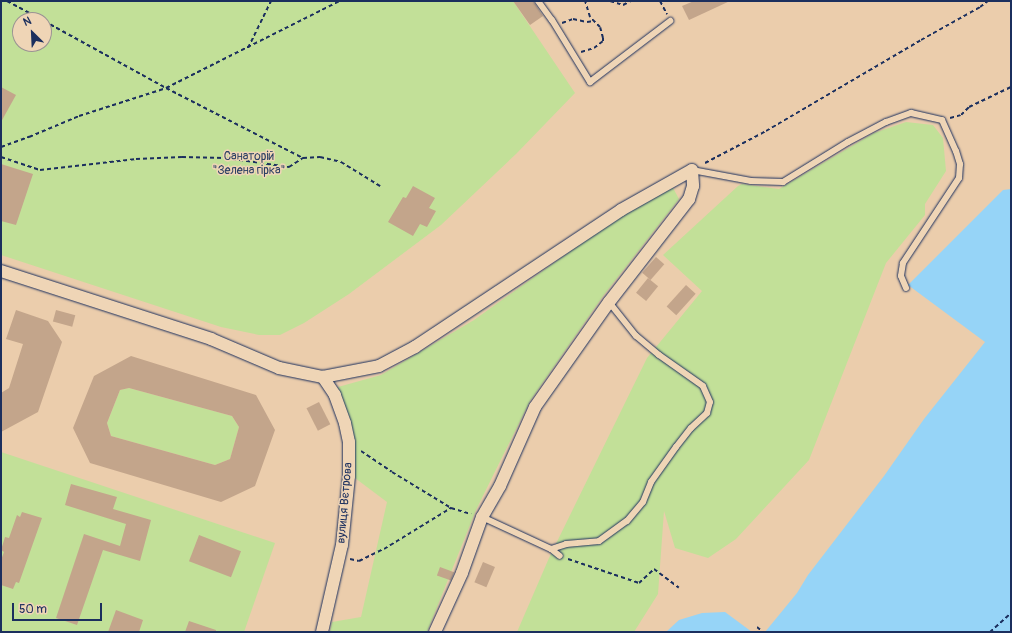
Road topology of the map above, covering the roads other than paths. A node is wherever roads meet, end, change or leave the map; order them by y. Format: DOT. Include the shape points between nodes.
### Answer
graph roads {
  1 [pos="538,1"];
  2 [pos="670,21"];
  3 [pos="692,170"];
  4 [pos="1,271"];
  5 [pos="906,288"];
  6 [pos="609,302"];
  7 [pos="323,377"];
  8 [pos="482,517"];
  9 [pos="551,549"];
  10 [pos="560,556"];
  11 [pos="322,632"];
  12 [pos="434,632"];
  1 -- 2 [label="lane" via="590,82"];
  3 -- 5 [label="lane" via="751,181 783,182 886,122 911,113 942,120 960,164 959,178 903,264 901,276"];
  3 -- 6 [label="street" via="693,186 689,199"];
  3 -- 7 [label="street" via="622,210 415,347 379,366"];
  4 -- 7 [label="street" via="211,338 279,368"];
  6 -- 8 [label="street" via="535,407 500,486"];
  6 -- 9 [label="lane" via="636,336 704,386 710,402 708,413 676,447 651,482 643,502 627,521 599,541 566,544"];
  7 -- 11 [label="street, вулиця Вєтрова" via="335,395 345,423 349,442 349,476 342,545"];
  8 -- 9 [label="lane"];
  8 -- 12 [label="street" via="462,573"];
  9 -- 10 [label="lane"];
}
